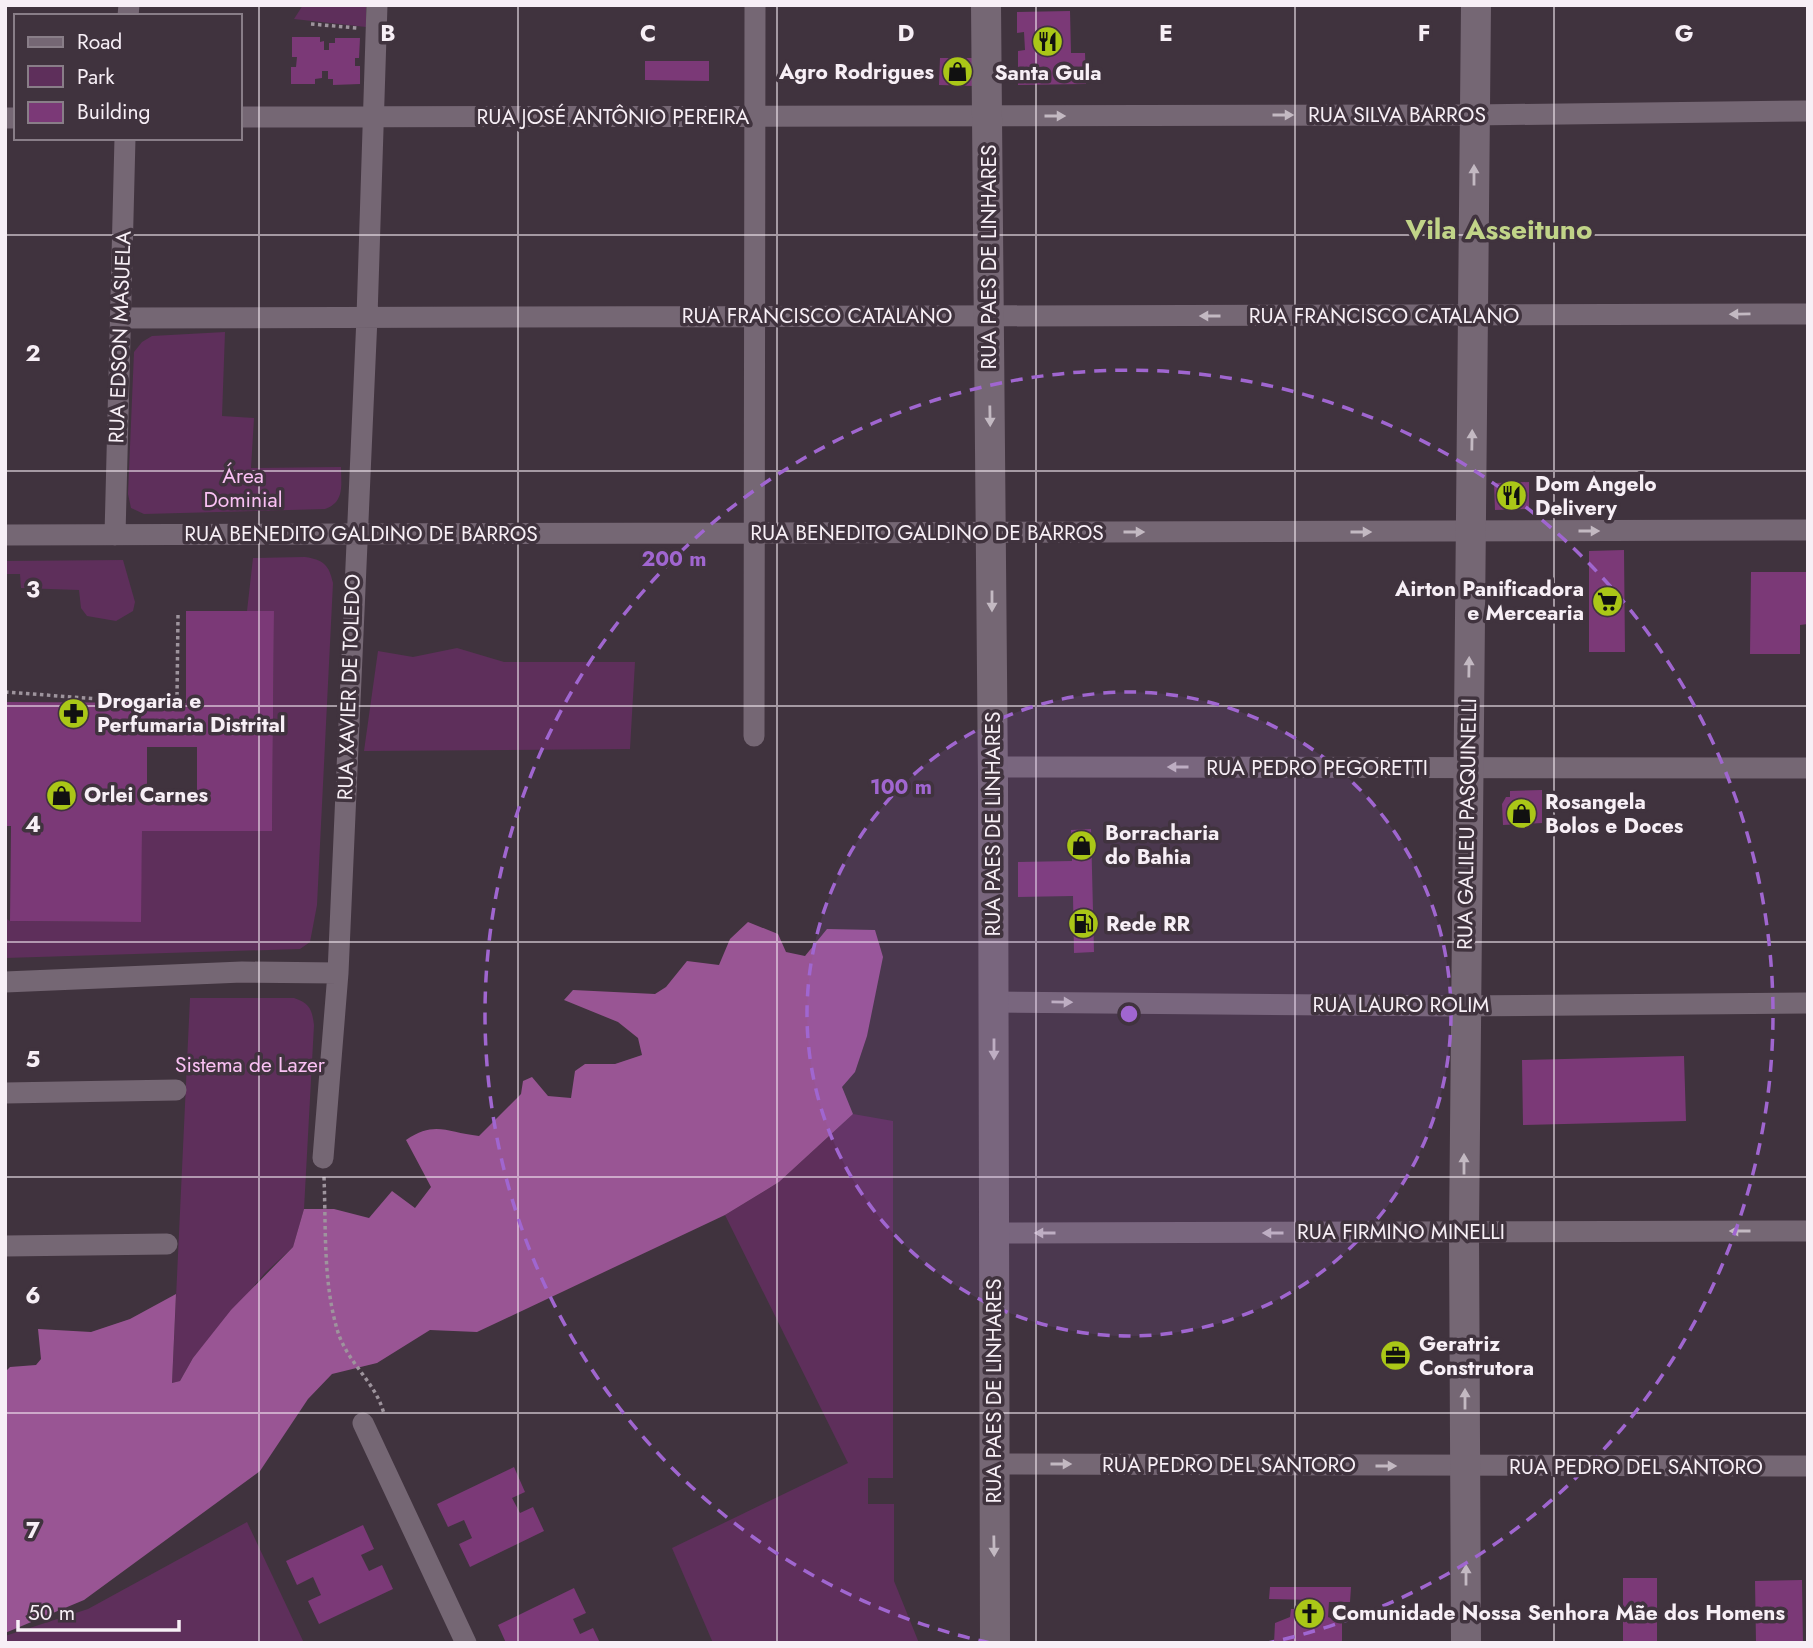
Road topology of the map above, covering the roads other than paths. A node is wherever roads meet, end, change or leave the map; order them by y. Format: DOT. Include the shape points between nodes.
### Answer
graph roads {
  1 [pos="377,5"];
  2 [pos="755,5"];
  3 [pos="986,5"];
  4 [pos="1476,5"];
  5 [pos="1808,111"];
  6 [pos="1474,115"];
  7 [pos="755,116"];
  8 [pos="987,116"];
  9 [pos="242,117"];
  10 [pos="374,117"];
  11 [pos="125,140"];
  12 [pos="989,314"];
  13 [pos="1808,314"];
  14 [pos="367,317"];
  15 [pos="754,317"];
  16 [pos="1474,317"];
  17 [pos="120,318"];
  18 [pos="1808,530"];
  19 [pos="1471,531"];
  20 [pos="754,533"];
  21 [pos="992,533"];
  22 [pos="356,534"];
  23 [pos="5,535"];
  24 [pos="115,535"];
  25 [pos="754,736"];
  26 [pos="993,767"];
  27 [pos="1467,768"];
  28 [pos="1808,768"];
  29 [pos="338,974"];
  30 [pos="5,982"];
  31 [pos="994,1002"];
  32 [pos="1808,1003"];
  33 [pos="1465,1006"];
  34 [pos="176,1090"];
  35 [pos="5,1093"];
  36 [pos="323,1158"];
  37 [pos="1808,1231"];
  38 [pos="1464,1232"];
  39 [pos="995,1233"];
  40 [pos="167,1244"];
  41 [pos="5,1246"];
  42 [pos="363,1423"];
  43 [pos="993,1464"];
  44 [pos="1808,1466"];
  45 [pos="1465,1467"];
  46 [pos="466,1643"];
  47 [pos="995,1643"];
  48 [pos="1466,1643"];
  1 -- 10 [label="street, RUA XAVIER DE TOLEDO"];
  2 -- 7 [label="street"];
  3 -- 8 [label="street, RUA PAES DE LINHARES"];
  4 -- 6 [label="street, RUA GALILEU PASQUINELLI"];
  5 -- 6 [label="street, RUA SILVA BARROS"];
  8 -- 6 [label="street, RUA SILVA BARROS, one-way"];
  16 -- 6 [label="street, RUA GALILEU PASQUINELLI, one-way"];
  7 -- 8 [label="street, RUA JOSÉ ANTÔNIO PEREIRA"];
  7 -- 10 [label="street, RUA JOSÉ ANTÔNIO PEREIRA"];
  7 -- 15 [label="street"];
  8 -- 12 [label="street, RUA PAES DE LINHARES"];
  9 -- 10 [label="street, RUA JOSÉ ANTÔNIO PEREIRA"];
  10 -- 14 [label="street, RUA XAVIER DE TOLEDO"];
  11 -- 17 [label="street, RUA EDSON MASUELA"];
  12 -- 15 [label="street, RUA FRANCISCO CATALANO"];
  16 -- 12 [label="street, RUA FRANCISCO CATALANO, one-way"];
  12 -- 21 [label="street, RUA PAES DE LINHARES, one-way"];
  13 -- 16 [label="street, RUA FRANCISCO CATALANO, one-way"];
  14 -- 15 [label="street, RUA FRANCISCO CATALANO"];
  14 -- 17 [label="street, RUA FRANCISCO CATALANO"];
  14 -- 22 [label="street, RUA XAVIER DE TOLEDO"];
  15 -- 20 [label="street"];
  19 -- 16 [label="street, RUA GALILEU PASQUINELLI, one-way"];
  17 -- 24 [label="street, RUA EDSON MASUELA"];
  19 -- 18 [label="street, RUA BENEDITO GALDINO DE BARROS, one-way"];
  21 -- 19 [label="street, RUA BENEDITO GALDINO DE BARROS, one-way"];
  27 -- 19 [label="street, RUA GALILEU PASQUINELLI, one-way"];
  20 -- 21 [label="street, RUA BENEDITO GALDINO DE BARROS"];
  20 -- 22 [label="street, RUA BENEDITO GALDINO DE BARROS"];
  20 -- 25 [label="street"];
  21 -- 26 [label="street, RUA PAES DE LINHARES, one-way"];
  22 -- 24 [label="street, RUA BENEDITO GALDINO DE BARROS"];
  22 -- 29 [label="street, RUA XAVIER DE TOLEDO"];
  23 -- 24 [label="street, RUA BENEDITO GALDINO DE BARROS"];
  27 -- 26 [label="street, RUA PEDRO PEGORETTI, one-way"];
  26 -- 31 [label="street, RUA PAES DE LINHARES"];
  27 -- 28 [label="street, RUA PEDRO PEGORETTI"];
  27 -- 33 [label="street, RUA GALILEU PASQUINELLI"];
  29 -- 30 [label="street" via="242,972"];
  29 -- 36 [label="street, RUA XAVIER DE TOLEDO"];
  31 -- 33 [label="street, RUA LAURO ROLIM, one-way"];
  31 -- 39 [label="street, RUA PAES DE LINHARES, one-way"];
  32 -- 33 [label="street, RUA LAURO ROLIM"];
  38 -- 33 [label="street, RUA GALILEU PASQUINELLI, one-way"];
  34 -- 35 [label="street"];
  37 -- 38 [label="street, RUA FIRMINO MINELLI, one-way"];
  38 -- 39 [label="street, RUA FIRMINO MINELLI, one-way"];
  45 -- 38 [label="street, RUA GALILEU PASQUINELLI, one-way"];
  39 -- 43 [label="street, RUA PAES DE LINHARES"];
  40 -- 41 [label="street"];
  42 -- 46 [label="street"];
  43 -- 45 [label="street, RUA PEDRO DEL SANTORO, one-way"];
  43 -- 47 [label="street, RUA PAES DE LINHARES, one-way"];
  44 -- 45 [label="street, RUA PEDRO DEL SANTORO"];
  48 -- 45 [label="street, RUA GALILEU PASQUINELLI, one-way"];
}
